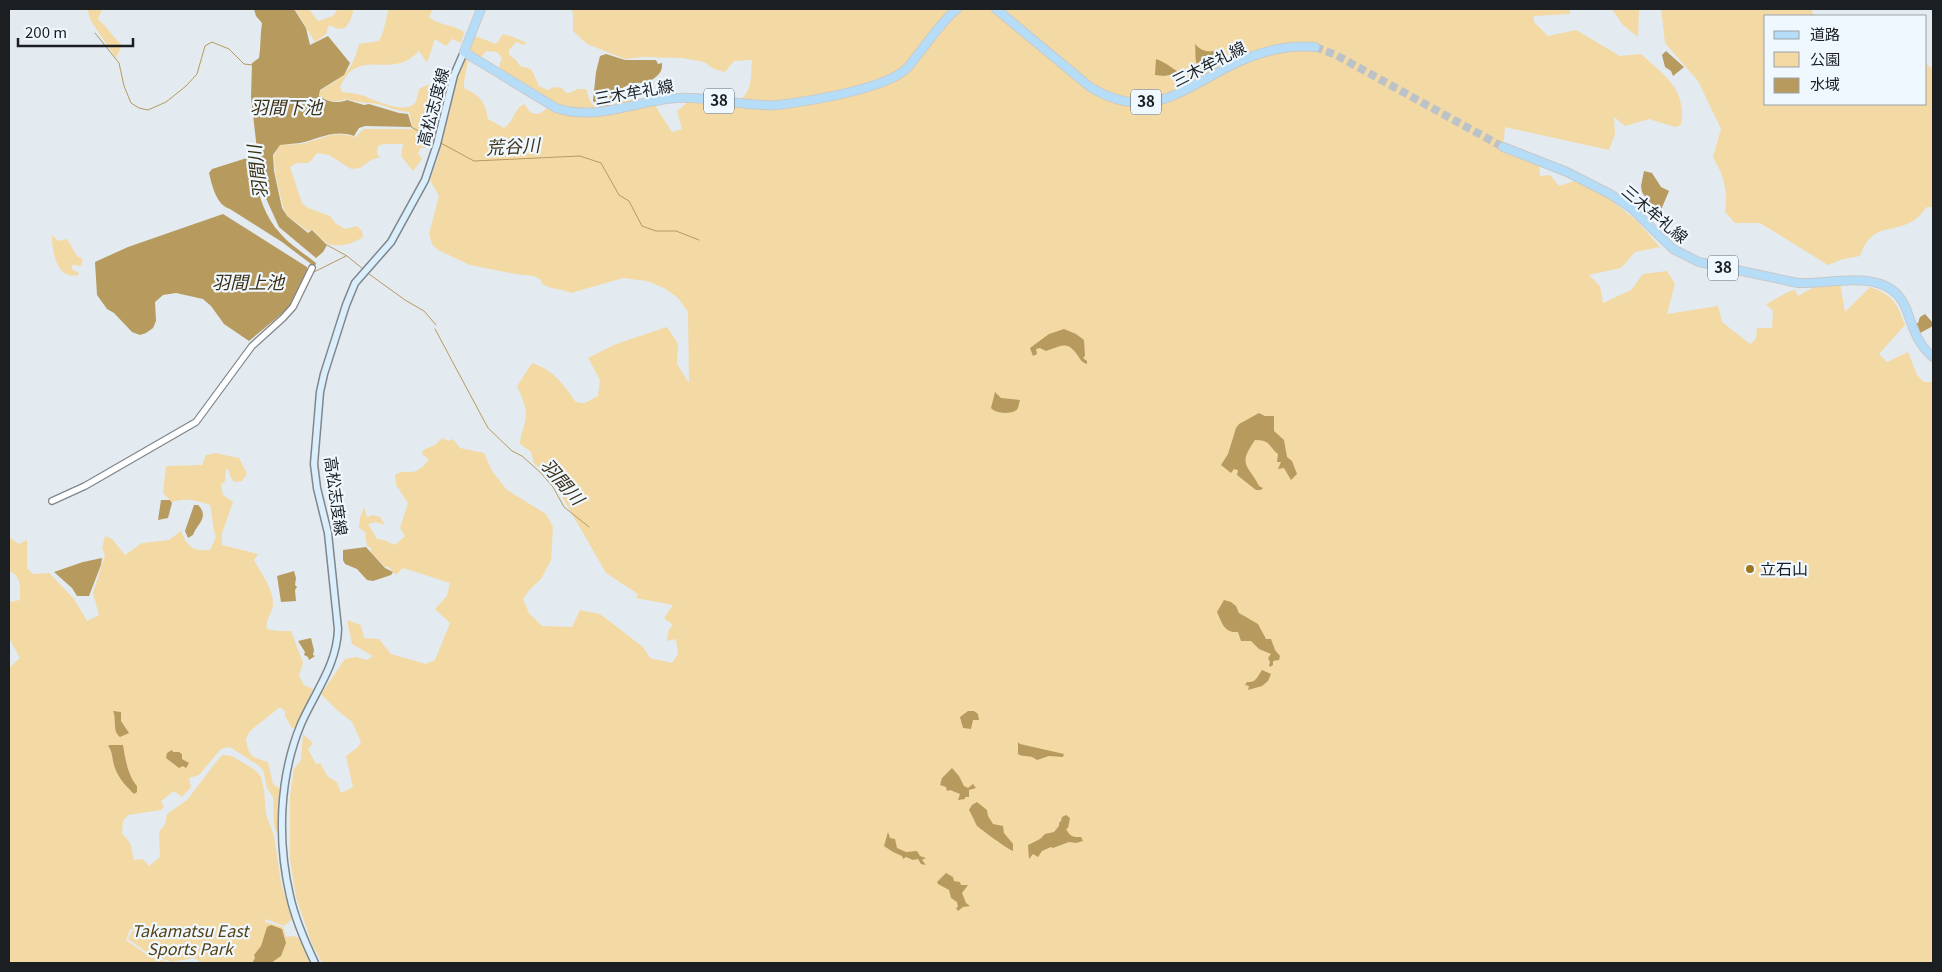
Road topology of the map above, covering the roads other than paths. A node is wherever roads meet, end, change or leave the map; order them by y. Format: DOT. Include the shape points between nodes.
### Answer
graph roads {
  1 [pos="481,9"];
  2 [pos="957,9"];
  3 [pos="996,9"];
  4 [pos="1315,47"];
  5 [pos="464,52"];
  6 [pos="1503,147"];
  7 [pos="312,268"];
  8 [pos="1933,357"];
  9 [pos="52,501"];
  10 [pos="315,963"];
  1 -- 5 [label="main road"];
  2 -- 5 [label="main road, 三木牟礼線 / 38" via="907,68 891,80 868,88 778,105 679,97 602,113 566,111 543,101"];
  3 -- 4 [label="main road, 三木牟礼線 / 38" via="1090,87 1108,96 1134,102 1172,97 1260,54 1292,47"];
  5 -- 10 [label="main road, 高松志度線" via="454,75 425,180 391,242 355,283 320,392 314,464 328,533 338,642 333,660 296,739 284,792 282,831 290,898"];
  6 -- 8 [label="main road, 三木牟礼線 / 38" via="1573,175 1610,194 1631,208 1673,249 1699,262 1798,283 1866,281 1884,284 1900,297 1915,334"];
  7 -- 9 [label="street" via="293,307 252,346 196,422 85,486"];
}
